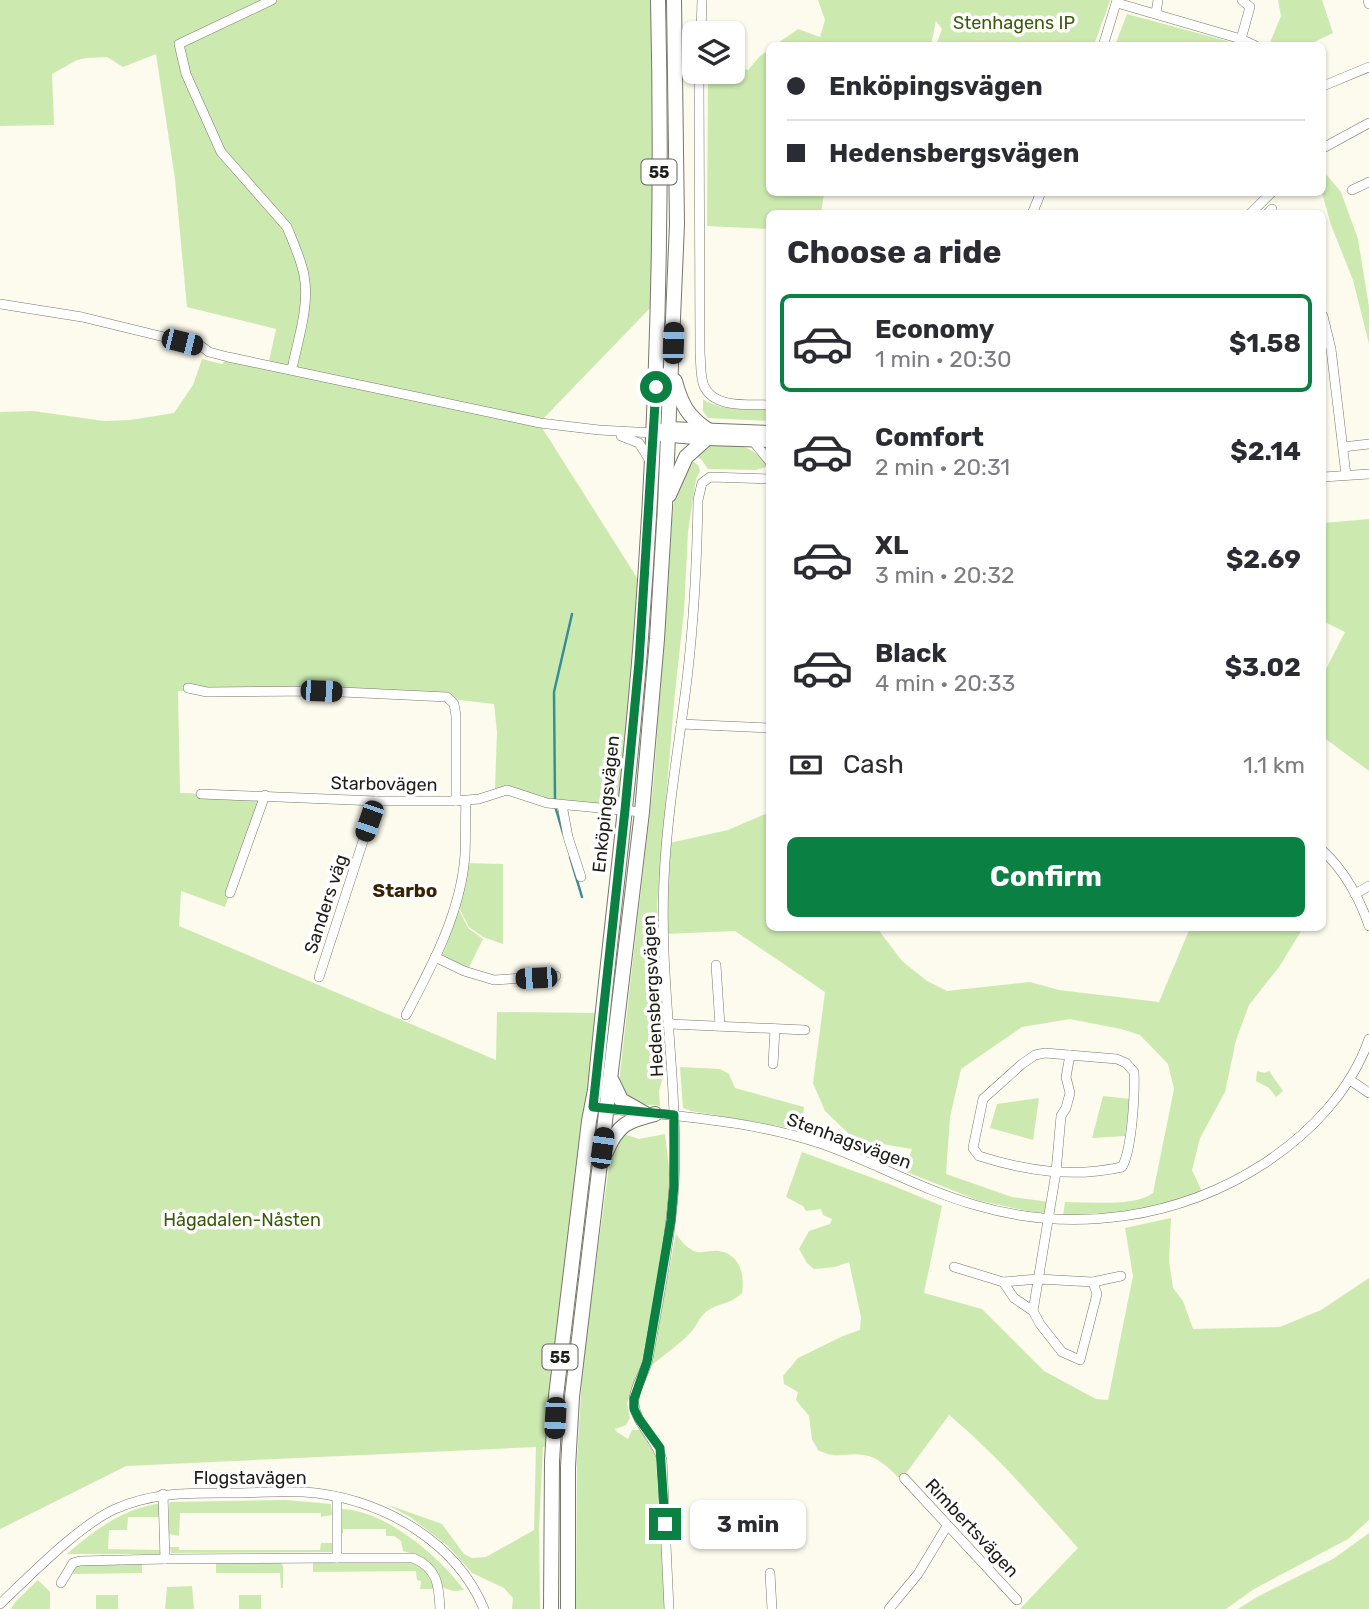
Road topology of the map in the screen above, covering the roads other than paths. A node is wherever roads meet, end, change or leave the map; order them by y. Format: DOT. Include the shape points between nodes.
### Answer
graph roads {
  1 [pos="272,0"];
  2 [pos="658,0"];
  3 [pos="674,0"];
  4 [pos="702,0"];
  5 [pos="1158,0"];
  6 [pos="1242,0"];
  7 [pos="1117,1"];
  8 [pos="1156,13"];
  9 [pos="701,21"];
  10 [pos="1241,39"];
  11 [pos="1104,42"];
  12 [pos="1247,42"];
  13 [pos="1369,67"];
  14 [pos="699,84"];
  15 [pos="1326,85"];
  16 [pos="1369,123"];
  17 [pos="1326,146"];
  18 [pos="1369,182"];
  19 [pos="1352,190"];
  20 [pos="1268,196"];
  21 [pos="1254,210"];
  22 [pos="0,304"];
  23 [pos="1326,328"];
  24 [pos="672,366"];
  25 [pos="292,369"];
  26 [pos="766,405"];
  27 [pos="599,430"];
  28 [pos="663,432"];
  29 [pos="766,432"];
  30 [pos="707,435"];
  31 [pos="753,441"];
  32 [pos="766,441"];
  33 [pos="1369,444"];
  34 [pos="1343,447"];
  35 [pos="766,457"];
  36 [pos="652,463"];
  37 [pos="1369,474"];
  38 [pos="1346,475"];
  39 [pos="1326,477"];
  40 [pos="766,479"];
  41 [pos="665,507"];
  42 [pos="188,688"];
  43 [pos="681,724"];
  44 [pos="766,728"];
  45 [pos="201,794"];
  46 [pos="265,796"];
  47 [pos="376,801"];
  48 [pos="461,801"];
  49 [pos="562,805"];
  50 [pos="625,810"];
  51 [pos="642,811"];
  52 [pos="1326,854"];
  53 [pos="581,877"];
  54 [pos="1369,886"];
  55 [pos="230,893"];
  56 [pos="1355,894"];
  57 [pos="1369,926"];
  58 [pos="435,957"];
  59 [pos="716,965"];
  60 [pos="556,976"];
  61 [pos="319,977"];
  62 [pos="406,1015"];
  63 [pos="670,1024"];
  64 [pos="720,1026"];
  65 [pos="775,1028"];
  66 [pos="805,1030"];
  67 [pos="1369,1039"];
  68 [pos="1070,1055"];
  69 [pos="773,1064"];
  70 [pos="611,1076"];
  71 [pos="1350,1080"];
  72 [pos="1369,1093"];
  73 [pos="600,1108"];
  74 [pos="650,1113"];
  75 [pos="674,1115"];
  76 [pos="600,1166"];
  77 [pos="1056,1172"];
  78 [pos="1047,1220"];
  79 [pos="954,1267"];
  80 [pos="1121,1276"];
  81 [pos="1038,1279"];
  82 [pos="1003,1282"];
  83 [pos="1093,1282"];
  84 [pos="1033,1311"];
  85 [pos="904,1478"];
  86 [pos="163,1494"];
  87 [pos="337,1497"];
  88 [pos="947,1526"];
  89 [pos="337,1558"];
  90 [pos="165,1559"];
  91 [pos="770,1573"];
  92 [pos="61,1583"];
  93 [pos="1017,1600"];
  94 [pos="0,1604"];
  95 [pos="440,1609"];
  96 [pos="484,1609"];
  97 [pos="551,1609"];
  98 [pos="568,1609"];
  99 [pos="669,1609"];
  100 [pos="772,1609"];
  101 [pos="889,1609"];
  1 -- 25 [label="street" via="180,44 186,74 221,152 287,227 293,241 304,274 306,299"];
  2 -- 28 [label="main road, Enköpingsvägen / 55"];
  3 -- 24 [label="main road, Enköpingsvägen / 55" via="677,224"];
  4 -- 9 [label="street"];
  5 -- 8 [label="street"];
  6 -- 10 [label="street" via="1250,7"];
  7 -- 8 [label="street"];
  7 -- 11 [label="street"];
  8 -- 10 [label="street"];
  10 -- 12 [label="street"];
  13 -- 15 [label="street"];
  14 -- 26 [label="street" via="703,384 719,400"];
  16 -- 17 [label="street"];
  18 -- 19 [label="street"];
  20 -- 21 [label="street"];
  22 -- 25 [label="street" via="82,317"];
  23 -- 34 [label="street"];
  24 -- 28 [label="main road, Enköpingsvägen / 55"];
  24 -- 30 [label="main road" via="683,406"];
  25 -- 27 [label="street" via="540,424"];
  27 -- 28 [label="street"];
  27 -- 36 [label="street" via="633,439"];
  28 -- 30 [label="street"];
  28 -- 36 [label="main road, Enköpingsvägen / 55"];
  28 -- 41 [label="main road, Enköpingsvägen / 55"];
  29 -- 30 [label="street"];
  30 -- 31 [label="street"];
  30 -- 41 [label="main road" via="686,457"];
  31 -- 32 [label="street"];
  31 -- 35 [label="street"];
  33 -- 34 [label="street"];
  34 -- 38 [label="street"];
  36 -- 50 [label="main road, Enköpingsvägen / 55"];
  37 -- 38 [label="street"];
  38 -- 39 [label="street"];
  40 -- 43 [label="street, Hedensbergsvägen" via="710,477 702,483"];
  41 -- 51 [label="main road, Enköpingsvägen / 55"];
  42 -- 48 [label="street" via="447,697 456,716"];
  43 -- 44 [label="street"];
  43 -- 63 [label="street, Hedensbergsvägen" via="664,872"];
  45 -- 46 [label="street, Starbovägen"];
  46 -- 47 [label="street, Starbovägen"];
  46 -- 55 [label="street"];
  47 -- 48 [label="street, Starbovägen"];
  47 -- 61 [label="street, Sanders väg"];
  48 -- 49 [label="street, Starbovägen" via="507,790"];
  48 -- 58 [label="street" via="465,856 447,930"];
  49 -- 50 [label="street, Starbovägen"];
  49 -- 53 [label="street"];
  50 -- 51 [label="street, Starbovägen"];
  50 -- 73 [label="main road, Enköpingsvägen / 55"];
  51 -- 70 [label="main road, Enköpingsvägen / 55"];
  52 -- 56 [label="street"];
  54 -- 56 [label="street"];
  56 -- 57 [label="street"];
  58 -- 60 [label="street" via="494,980"];
  58 -- 62 [label="street"];
  59 -- 64 [label="street"];
  63 -- 64 [label="street"];
  63 -- 75 [label="street, Hedensbergsvägen"];
  64 -- 65 [label="street"];
  65 -- 66 [label="street"];
  65 -- 69 [label="street"];
  67 -- 71 [label="street, Stenhagsvägen"];
  68 -- 77 [label="street" via="1066,1077 1070,1093 1061,1116"];
  68 -- 77 [label="street" via="1117,1059 1135,1072 1130,1136 1122,1167"];
  68 -- 77 [label="street" via="1035,1055 983,1099 973,1148 979,1157 1027,1170"];
  70 -- 73 [label="main road, Enköpingsvägen / 55"];
  70 -- 74 [label="main road" via="621,1100"];
  71 -- 72 [label="street"];
  71 -- 78 [label="street, Stenhagsvägen" via="1293,1142 1236,1181 1160,1210 1083,1221"];
  73 -- 74 [label="street, Stenhagsvägen"];
  73 -- 76 [label="main road, Enköpingsvägen / 55"];
  73 -- 97 [label="main road, Enköpingsvägen / 55" via="589,1121 556,1396"];
  74 -- 75 [label="street, Stenhagsvägen"];
  74 -- 76 [label="main road" via="622,1126"];
  75 -- 78 [label="street, Stenhagsvägen" via="788,1133 974,1205"];
  75 -- 99 [label="street, Hedensbergsvägen" via="671,1220 647,1362 634,1399 634,1409 660,1448 662,1460"];
  76 -- 98 [label="main road, Enköpingsvägen / 55" via="572,1397"];
  77 -- 78 [label="street"];
  78 -- 81 [label="street"];
  79 -- 82 [label="street"];
  80 -- 83 [label="street"];
  81 -- 82 [label="street"];
  81 -- 83 [label="street"];
  81 -- 84 [label="street"];
  82 -- 84 [label="street" via="1014,1298"];
  83 -- 84 [label="street" via="1097,1294 1080,1360 1062,1352"];
  85 -- 88 [label="street, Rimbertsvägen"];
  86 -- 87 [label="street, Flogstavägen" via="294,1492"];
  86 -- 90 [label="street"];
  86 -- 94 [label="street, Flogstavägen" via="129,1503 97,1519"];
  87 -- 89 [label="street"];
  87 -- 96 [label="street, Flogstavägen" via="383,1511 429,1539 463,1574"];
  88 -- 93 [label="street, Rimbertsvägen"];
  88 -- 101 [label="street" via="918,1574"];
  89 -- 90 [label="street"];
  89 -- 95 [label="street" via="413,1558 423,1562 437,1579"];
  90 -- 92 [label="street" via="80,1560"];
  91 -- 100 [label="street"];
}
